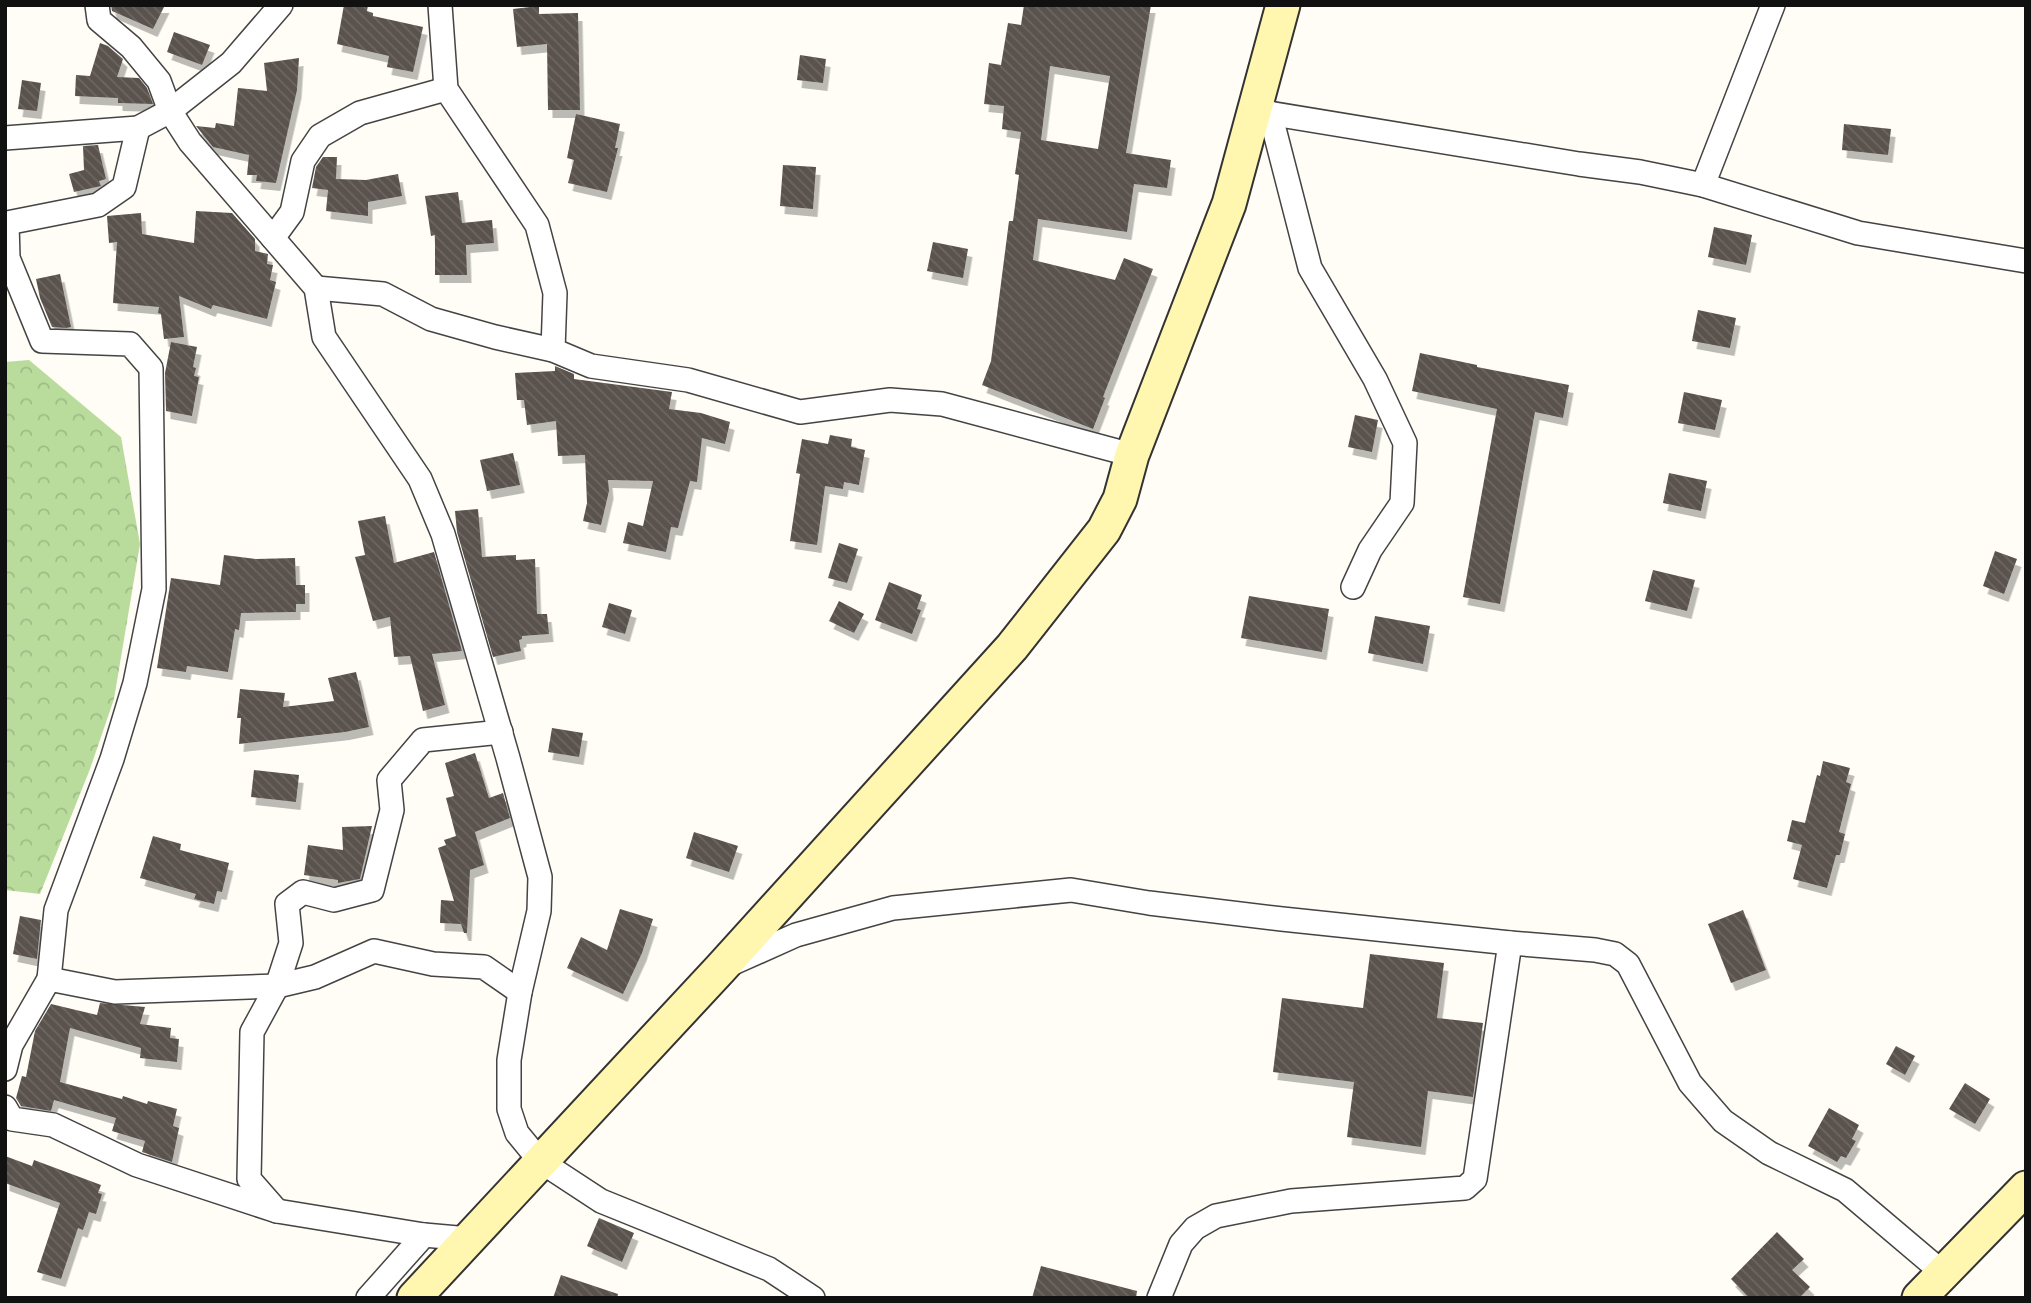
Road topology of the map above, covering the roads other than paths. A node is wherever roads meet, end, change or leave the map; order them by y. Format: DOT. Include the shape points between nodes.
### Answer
graph roads {
  1 [pos="97,5"];
  2 [pos="281,5"];
  3 [pos="440,5"];
  4 [pos="1283,5"];
  5 [pos="1773,5"];
  6 [pos="446,89"];
  7 [pos="170,111"];
  8 [pos="1263,112"];
  9 [pos="138,128"];
  10 [pos="5,138"];
  11 [pos="1703,185"];
  12 [pos="273,238"];
  13 [pos="2026,261"];
  14 [pos="316,288"];
  15 [pos="553,350"];
  16 [pos="1132,455"];
  17 [pos="1353,587"];
  18 [pos="501,732"];
  19 [pos="1510,943"];
  20 [pos="721,968"];
  21 [pos="49,979"];
  22 [pos="277,986"];
  23 [pos="520,992"];
  24 [pos="5,1069"];
  25 [pos="5,1107"];
  26 [pos="540,1161"];
  27 [pos="2026,1188"];
  28 [pos="277,1211"];
  29 [pos="424,1235"];
  30 [pos="469,1239"];
  31 [pos="1944,1273"];
  32 [pos="368,1298"];
  33 [pos="414,1298"];
  34 [pos="813,1298"];
  35 [pos="1159,1298"];
  36 [pos="1919,1298"];
  1 -- 7 [label="street" via="99,20 131,47 159,81"];
  2 -- 7 [label="street" via="231,63"];
  3 -- 6 [label="street"];
  4 -- 8 [label="main road"];
  5 -- 11 [label="street"];
  6 -- 12 [label="street" via="360,113 320,136 303,161 292,212"];
  6 -- 15 [label="street" via="537,225 555,293"];
  7 -- 9 [label="street"];
  7 -- 12 [label="street" via="190,142"];
  8 -- 11 [label="street"];
  8 -- 16 [label="main road"];
  8 -- 17 [label="street" via="1310,268 1375,379 1405,443 1402,503 1370,550"];
  9 -- 10 [label="street"];
  9 -- 21 [label="street" via="124,187 98,205 7,223 8,258 42,341 130,344 151,369 154,589 135,683 112,759 56,910"];
  11 -- 13 [label="street" via="1858,233"];
  12 -- 14 [label="street"];
  14 -- 15 [label="street" via="383,294 431,319"];
  14 -- 18 [label="street" via="324,337 420,479 443,534"];
  15 -- 16 [label="street" via="591,366 688,380 800,412 890,400 942,404"];
  16 -- 20 [label="main road" via="1120,499 1104,530 1020,637"];
  18 -- 22 [label="street" via="423,740 389,780 392,810 372,890 334,900 303,892 287,904 291,943"];
  18 -- 23 [label="street" via="540,877 539,911"];
  19 -- 20 [label="street" via="1071,890 893,908 796,935"];
  19 -- 31 [label="street" via="1615,954 1628,964 1690,1083 1723,1121 1769,1153 1845,1190"];
  19 -- 35 [label="street" via="1475,1179 1465,1188 1291,1201 1216,1216 1195,1228 1181,1244"];
  20 -- 26 [label="main road"];
  21 -- 22 [label="street" via="115,992"];
  21 -- 24 [label="street" via="11,1045"];
  22 -- 23 [label="street" via="315,977 374,951 433,964 484,967"];
  22 -- 28 [label="street" via="252,1032 249,1179"];
  23 -- 26 [label="street" via="509,1060 509,1109 517,1133"];
  25 -- 28 [label="street" via="12,1119 53,1125 137,1165"];
  26 -- 30 [label="main road"];
  26 -- 34 [label="street" via="601,1201 769,1269"];
  27 -- 31 [label="main road"];
  28 -- 29 [label="street"];
  29 -- 30 [label="street"];
  29 -- 32 [label="street"];
  30 -- 33 [label="main road"];
  31 -- 36 [label="main road"];
}
